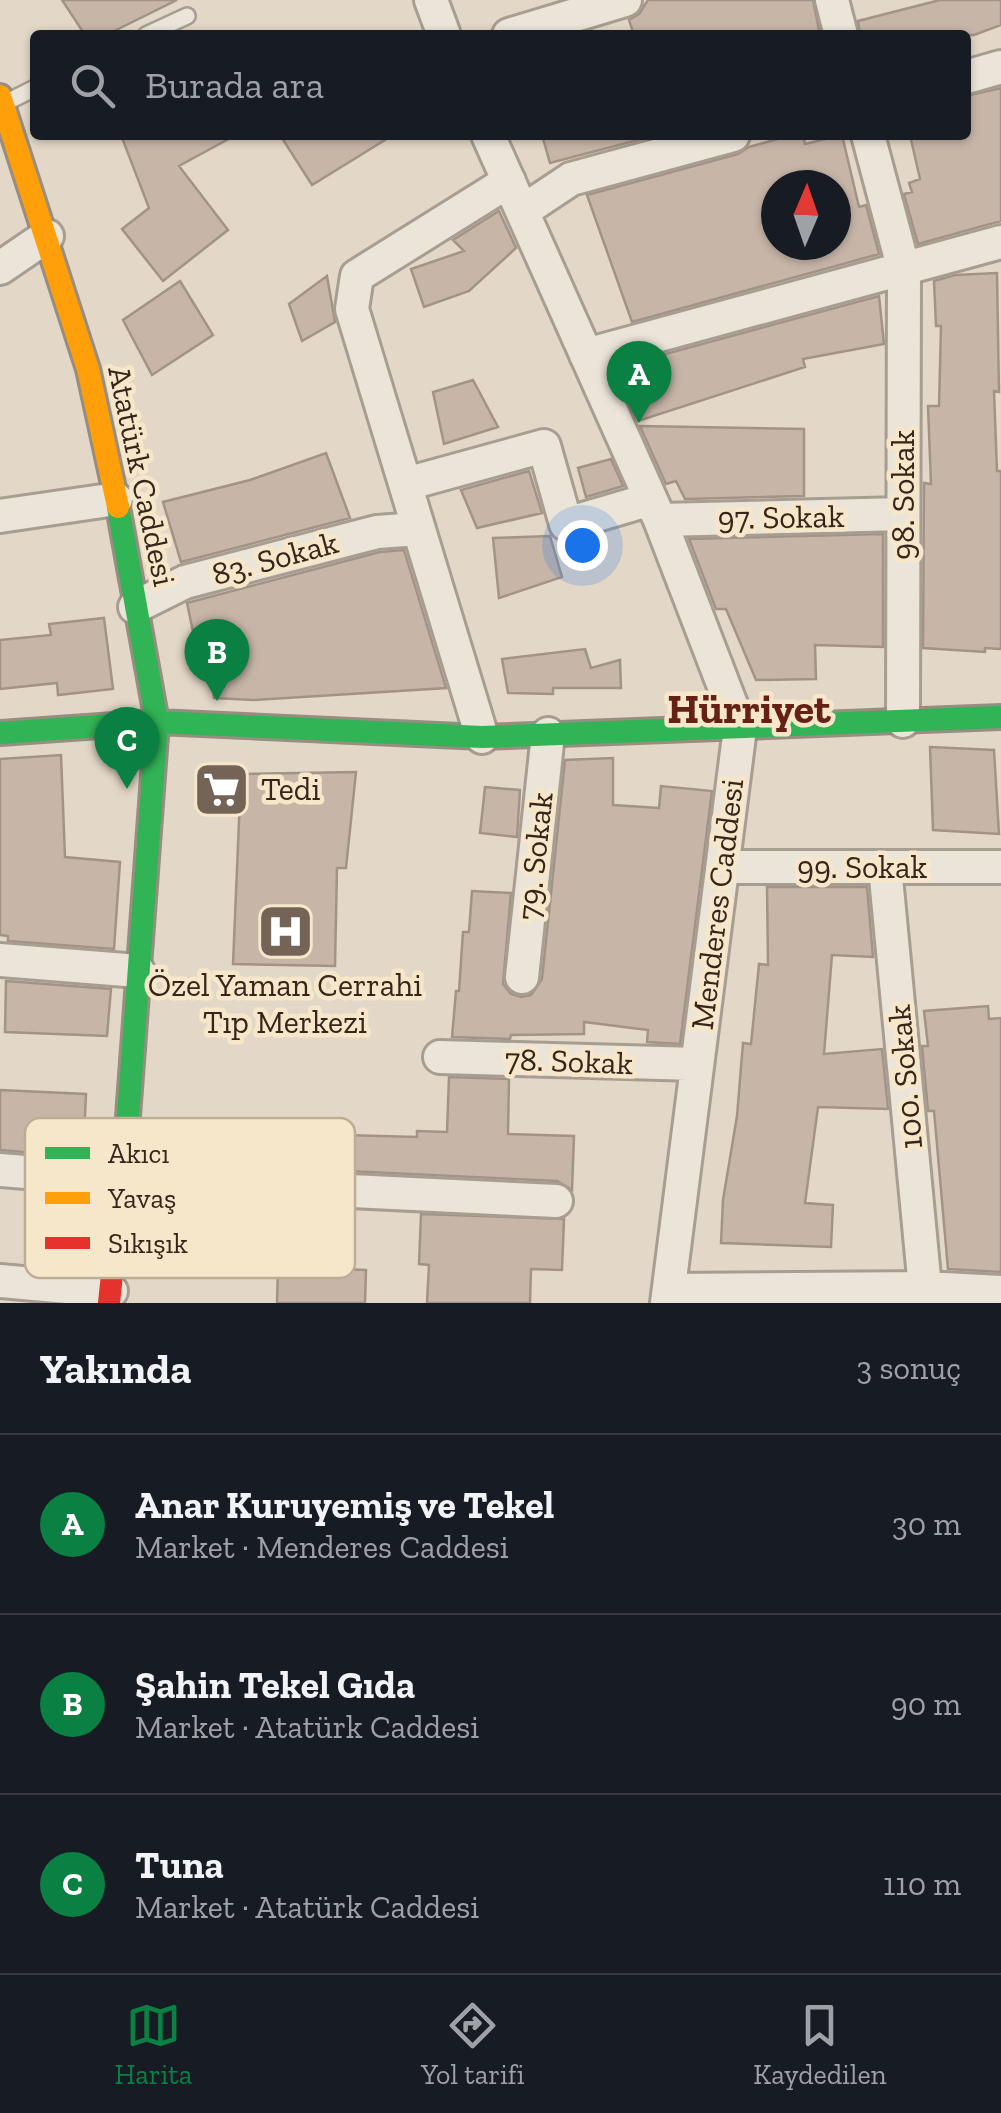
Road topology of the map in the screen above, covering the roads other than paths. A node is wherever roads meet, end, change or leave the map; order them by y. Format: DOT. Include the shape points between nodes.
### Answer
graph roads {
  1 [pos="430,0"];
  2 [pos="625,0"];
  3 [pos="832,0"];
  4 [pos="187,16"];
  5 [pos="157,30"];
  6 [pos="442,30"];
  7 [pos="526,30"];
  8 [pos="839,30"];
  9 [pos="1001,67"];
  10 [pos="971,76"];
  11 [pos="30,90"];
  12 [pos="2,99"];
  13 [pos="490,140"];
  14 [pos="715,140"];
  15 [pos="869,140"];
  16 [pos="516,196"];
  17 [pos="47,236"];
  18 [pos="1001,242"];
  19 [pos="0,268"];
  20 [pos="904,270"];
  21 [pos="586,354"];
  22 [pos="406,484"];
  23 [pos="116,498"];
  24 [pos="654,510"];
  25 [pos="903,514"];
  26 [pos="0,516"];
  27 [pos="419,529"];
  28 [pos="136,606"];
  29 [pos="1001,717"];
  30 [pos="903,721"];
  31 [pos="157,722"];
  32 [pos="740,728"];
  33 [pos="0,733"];
  34 [pos="548,734"];
  35 [pos="482,737"];
  36 [pos="722,867"];
  37 [pos="885,867"];
  38 [pos="1001,867"];
  39 [pos="0,960"];
  40 [pos="138,972"];
  41 [pos="522,977"];
  42 [pos="440,1056"];
  43 [pos="697,1064"];
  44 [pos="127,1118"];
  45 [pos="0,1170"];
  46 [pos="25,1172"];
  47 [pos="355,1191"];
  48 [pos="556,1201"];
  49 [pos="0,1281"];
  50 [pos="925,1288"];
  51 [pos="1001,1292"];
  52 [pos="668,1296"];
  53 [pos="115,1299"];
  1 -- 6 [label="street"];
  2 -- 7 [label="street"];
  3 -- 8 [label="street"];
  4 -- 5 [label="lane"];
  9 -- 10 [label="street"];
  11 -- 12 [label="lane"];
  12 -- 17 [label="street, Atatürk Caddesi"];
  13 -- 16 [label="street, Menderes Caddesi"];
  14 -- 16 [label="street"];
  15 -- 20 [label="street, 98. Sokak"];
  16 -- 21 [label="street, Menderes Caddesi"];
  16 -- 22 [label="street" via="358,276 352,309"];
  17 -- 19 [label="street"];
  17 -- 23 [label="street, Atatürk Caddesi" via="88,369"];
  18 -- 20 [label="street"];
  20 -- 21 [label="street"];
  20 -- 25 [label="street, 98. Sokak"];
  21 -- 24 [label="street, Menderes Caddesi"];
  22 -- 24 [label="street, 97. Sokak" via="544,446 566,524"];
  22 -- 27 [label="street"];
  23 -- 26 [label="street"];
  23 -- 28 [label="street, Atatürk Caddesi"];
  24 -- 25 [label="street, 97. Sokak"];
  24 -- 32 [label="street, Menderes Caddesi"];
  25 -- 30 [label="street, 98. Sokak"];
  27 -- 28 [label="street, 83. Sokak" via="377,532 185,582"];
  27 -- 35 [label="street"];
  28 -- 31 [label="street, Atatürk Caddesi"];
  29 -- 30 [label="street"];
  30 -- 32 [label="street"];
  31 -- 33 [label="street"];
  31 -- 35 [label="street"];
  31 -- 40 [label="street, Atatürk Caddesi"];
  32 -- 34 [label="street"];
  32 -- 36 [label="street, Menderes Caddesi"];
  34 -- 35 [label="street"];
  34 -- 41 [label="street, 79. Sokak"];
  36 -- 37 [label="street, 99. Sokak"];
  36 -- 43 [label="street, Menderes Caddesi"];
  37 -- 38 [label="street, 99. Sokak"];
  37 -- 50 [label="street, 100. Sokak"];
  39 -- 40 [label="street"];
  40 -- 44 [label="street, Atatürk Caddesi"];
  42 -- 43 [label="street, 78. Sokak"];
  43 -- 52 [label="street, Menderes Caddesi"];
  45 -- 46 [label="street"];
  47 -- 48 [label="street"];
  49 -- 53 [label="street"];
  50 -- 51 [label="street"];
  50 -- 52 [label="street"];
}
